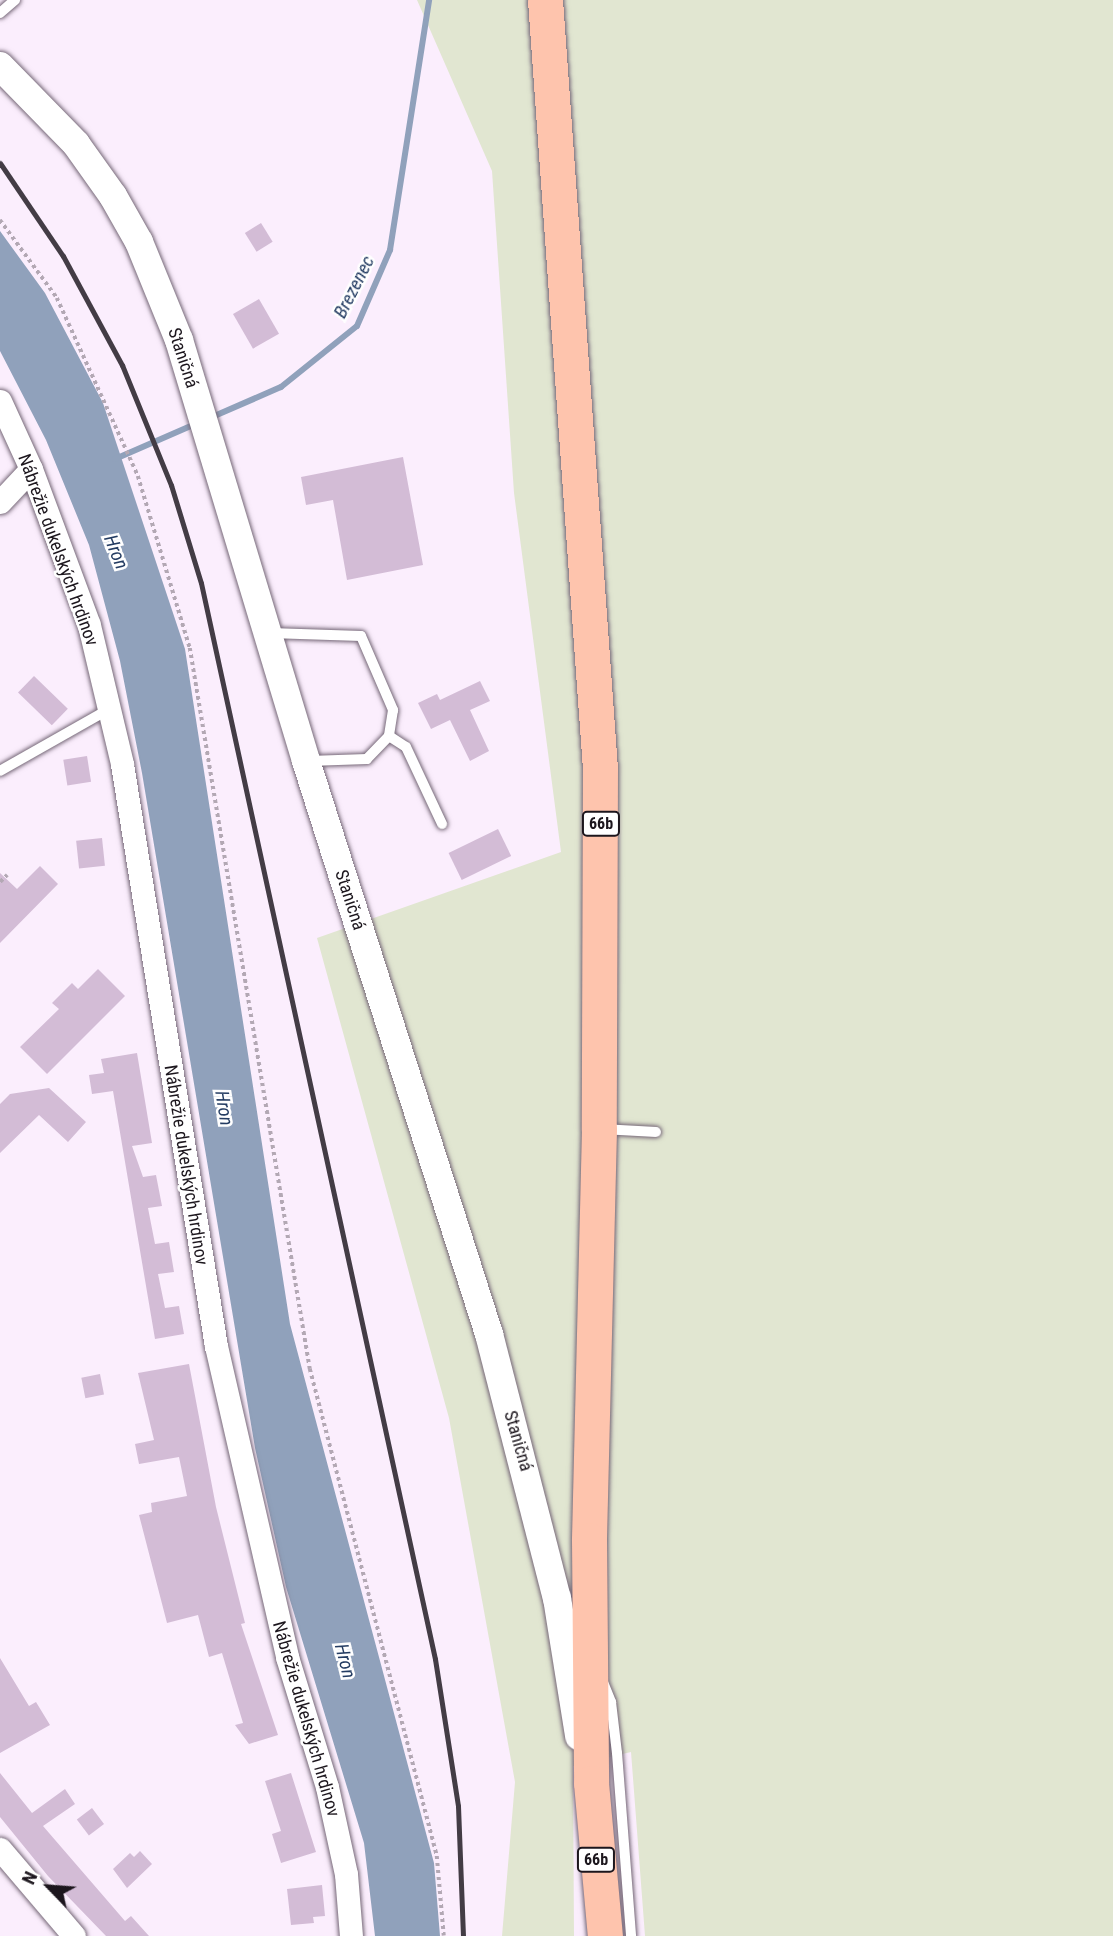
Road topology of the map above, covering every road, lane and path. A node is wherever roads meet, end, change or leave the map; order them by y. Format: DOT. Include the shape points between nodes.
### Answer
graph roads {
  1 [pos="15,0"];
  2 [pos="545,0"];
  3 [pos="0,13"];
  4 [pos="0,66"];
  5 [pos="0,220"];
  6 [pos="0,401"];
  7 [pos="31,469"];
  8 [pos="0,502"];
  9 [pos="267,633"];
  10 [pos="109,709"];
  11 [pos="389,736"];
  12 [pos="306,761"];
  13 [pos="0,771"];
  14 [pos="442,824"];
  15 [pos="7,875"];
  16 [pos="0,882"];
  17 [pos="599,1129"];
  18 [pos="656,1132"];
  19 [pos="590,1650"];
  20 [pos="591,1783"];
  21 [pos="0,1849"];
  22 [pos="75,1936"];
  23 [pos="351,1936"];
  24 [pos="444,1936"];
  25 [pos="605,1936"];
  26 [pos="631,1936"];
  1 -- 3 [label="lane"];
  2 -- 17 [label="main road, 66b" via="597,699"];
  4 -- 9 [label="street, Staničná" via="76,144 113,196 160,289"];
  5 -- 24 [label="path" via="57,298 122,441 190,648 310,1369 437,1856"];
  6 -- 7 [label="street, Nábrežie dukelských hrdinov"];
  7 -- 8 [label="street"];
  7 -- 10 [label="street, Nábrežie dukelských hrdinov" via="89,625"];
  9 -- 11 [label="lane" via="361,636 393,710"];
  9 -- 12 [label="street, Staničná"];
  10 -- 13 [label="lane"];
  10 -- 23 [label="street, Nábrežie dukelských hrdinov" via="216,1346 287,1657 327,1787 346,1874"];
  11 -- 12 [label="lane" via="367,759"];
  11 -- 14 [label="lane" via="406,747"];
  12 -- 20 [label="street, Staničná" via="489,1334 557,1598 577,1732"];
  15 -- 16 [label="path"];
  17 -- 18 [label="lane"];
  17 -- 19 [label="main road, 66b"];
  19 -- 20 [label="main road, 66b"];
  19 -- 26 [label="lane" via="611,1702"];
  20 -- 25 [label="main road, 66b"];
  21 -- 22 [label="street"];
}
